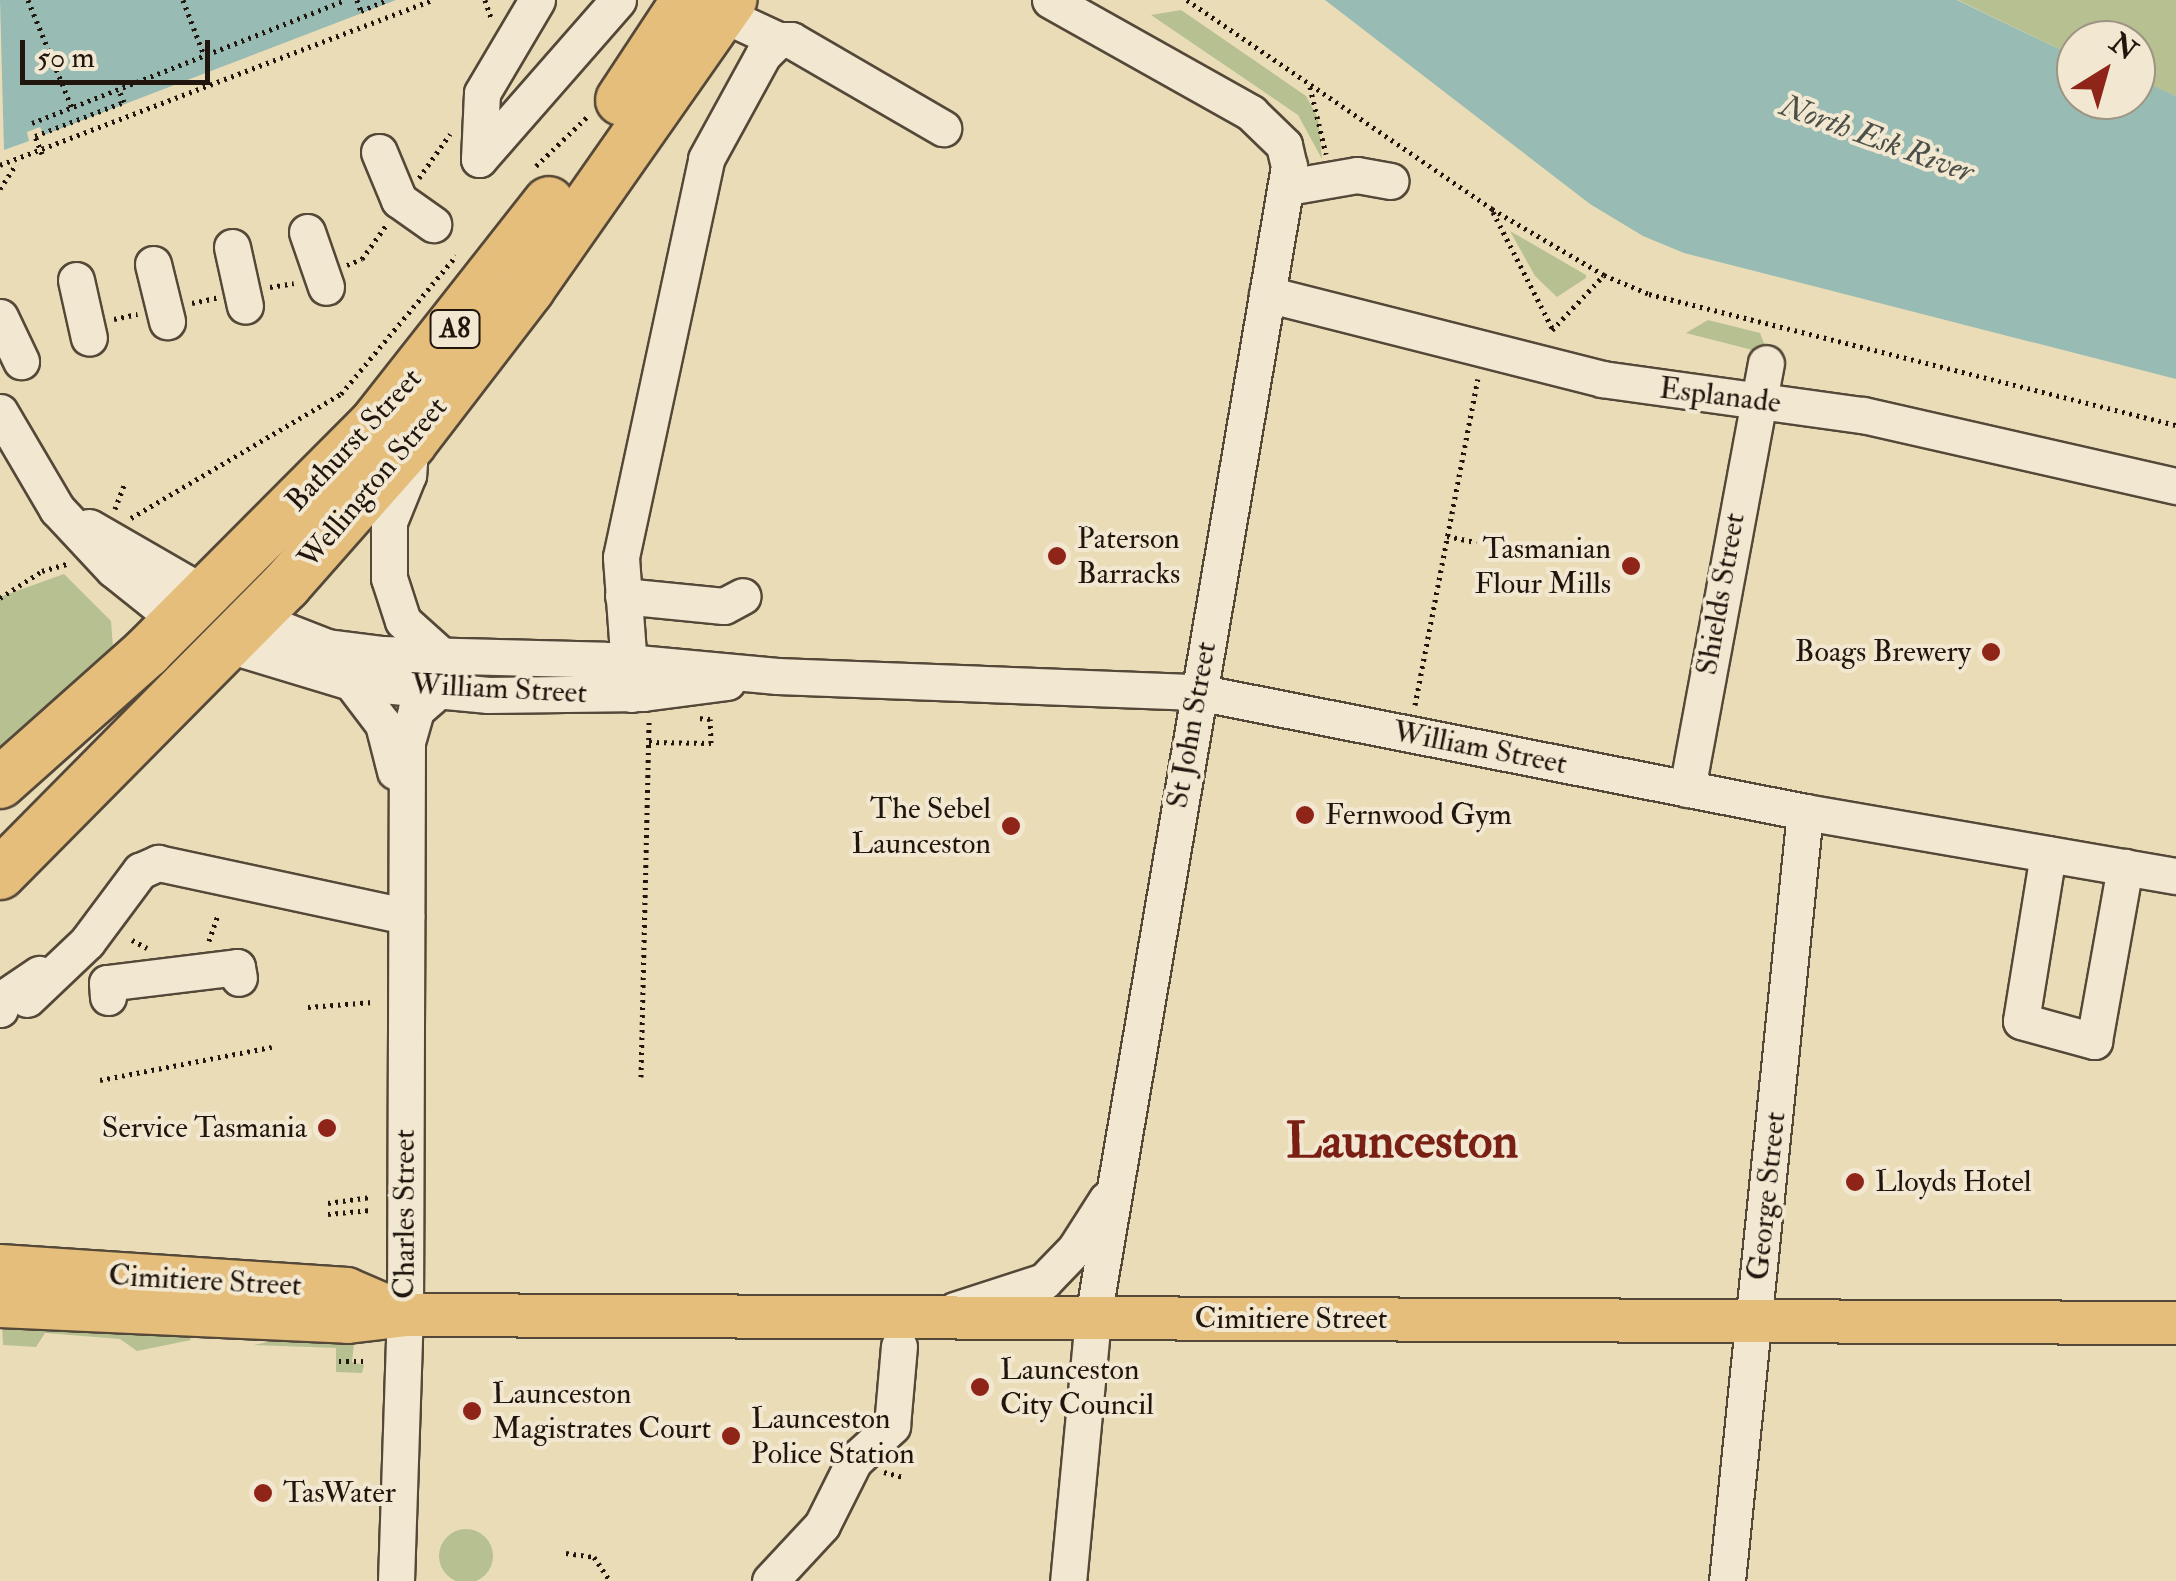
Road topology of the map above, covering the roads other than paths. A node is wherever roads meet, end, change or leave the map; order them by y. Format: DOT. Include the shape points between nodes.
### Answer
graph roads {
  1 [pos="537,0"];
  2 [pos="618,0"];
  3 [pos="1050,0"];
  4 [pos="714,5"];
  5 [pos="778,40"];
  6 [pos="943,128"];
  7 [pos="379,152"];
  8 [pos="1390,180"];
  9 [pos="1288,187"];
  10 [pos="432,224"];
  11 [pos="307,232"];
  12 [pos="232,247"];
  13 [pos="153,264"];
  14 [pos="76,280"];
  15 [pos="326,286"];
  16 [pos="1268,294"];
  17 [pos="245,306"];
  18 [pos="0,317"];
  19 [pos="167,321"];
  20 [pos="88,338"];
  21 [pos="20,361"];
  22 [pos="1766,362"];
  23 [pos="1755,398"];
  24 [pos="0,412"];
  25 [pos="411,443"];
  26 [pos="2176,486"];
  27 [pos="623,596"];
  28 [pos="743,596"];
  29 [pos="192,608"];
  30 [pos="239,631"];
  31 [pos="443,671"];
  32 [pos="351,682"];
  33 [pos="636,691"];
  34 [pos="1197,692"];
  35 [pos="0,783"];
  36 [pos="1687,789"];
  37 [pos="1806,812"];
  38 [pos="408,846"];
  39 [pos="2048,854"];
  40 [pos="2126,867"];
  41 [pos="4,869"];
  42 [pos="2176,876"];
  43 [pos="406,916"];
  44 [pos="240,978"];
  45 [pos="108,997"];
  46 [pos="16,1000"];
  47 [pos="1115,1186"];
  48 [pos="0,1266"];
  49 [pos="0,1306"];
  50 [pos="406,1314"];
  51 [pos="1093,1318"];
  52 [pos="1755,1322"];
  53 [pos="2176,1323"];
  54 [pos="909,1332"];
  55 [pos="396,1581"];
  56 [pos="770,1581"];
  57 [pos="1068,1581"];
  58 [pos="1727,1581"];
  1 -- 2 [label="street" via="482,93 479,159"];
  3 -- 9 [label="street, St John Street" via="1262,122 1284,145"];
  4 -- 5 [label="street"];
  4 -- 25 [label="highway, Wellington Street / A8" via="529,288"];
  4 -- 29 [label="highway, Bathurst Street / A8" via="458,326 374,423"];
  5 -- 6 [label="street" via="791,40"];
  5 -- 27 [label="street" via="762,56 706,159 620,557"];
  7 -- 10 [label="street" via="398,200"];
  8 -- 9 [label="street" via="1357,175"];
  9 -- 16 [label="street, St John Street"];
  11 -- 15 [label="street"];
  12 -- 17 [label="street"];
  13 -- 19 [label="street"];
  14 -- 20 [label="street"];
  16 -- 23 [label="street, Esplanade" via="1547,344 1642,387"];
  16 -- 34 [label="street, St John Street"];
  18 -- 21 [label="street"];
  22 -- 23 [label="street, Shields Street"];
  23 -- 26 [label="street, Esplanade" via="1863,414"];
  23 -- 36 [label="street, Shields Street"];
  24 -- 29 [label="street" via="57,510"];
  25 -- 30 [label="highway, Wellington Street / A8"];
  25 -- 31 [label="street" via="408,475 389,522 386,562 403,620"];
  27 -- 28 [label="street" via="724,606"];
  27 -- 33 [label="street"];
  29 -- 30 [label="highway"];
  29 -- 35 [label="highway, Bathurst Street / A8"];
  30 -- 31 [label="street, William Street"];
  30 -- 32 [label="street, William Street"];
  30 -- 41 [label="highway, Wellington Street / A8"];
  31 -- 32 [label="street, William Street"];
  31 -- 33 [label="street, William Street" via="488,695"];
  31 -- 38 [label="street, Charles Street" via="409,728"];
  32 -- 38 [label="street, Charles Street" via="377,712 390,743"];
  33 -- 34 [label="street, William Street" via="778,676"];
  34 -- 36 [label="street, William Street"];
  34 -- 47 [label="street, St John Street"];
  36 -- 37 [label="street, William Street"];
  37 -- 39 [label="street, William Street"];
  37 -- 52 [label="street, George Street"];
  38 -- 43 [label="street, Charles Street"];
  39 -- 40 [label="street, William Street"];
  39 -- 40 [label="street" via="2022,1022 2094,1042"];
  40 -- 42 [label="street, William Street"];
  43 -- 46 [label="street" via="158,863 140,871 87,942"];
  43 -- 50 [label="street, Charles Street"];
  44 -- 45 [label="street" via="237,967 107,984"];
  47 -- 51 [label="street, St John Street"];
  47 -- 54 [label="street" via="1075,1249 1044,1280"];
  48 -- 50 [label="main road, Cimitiere Street" via="95,1263 346,1289"];
  49 -- 50 [label="main road, Cimitiere Street" via="348,1322"];
  50 -- 54 [label="main road, Cimitiere Street"];
  50 -- 55 [label="street, Charles Street"];
  51 -- 52 [label="main road, Cimitiere Street"];
  51 -- 54 [label="main road, Cimitiere Street"];
  51 -- 57 [label="street, St John Street"];
  52 -- 53 [label="main road, Cimitiere Street"];
  52 -- 58 [label="street, George Street"];
  54 -- 56 [label="street" via="892,1426 854,1461 822,1526"];
}
